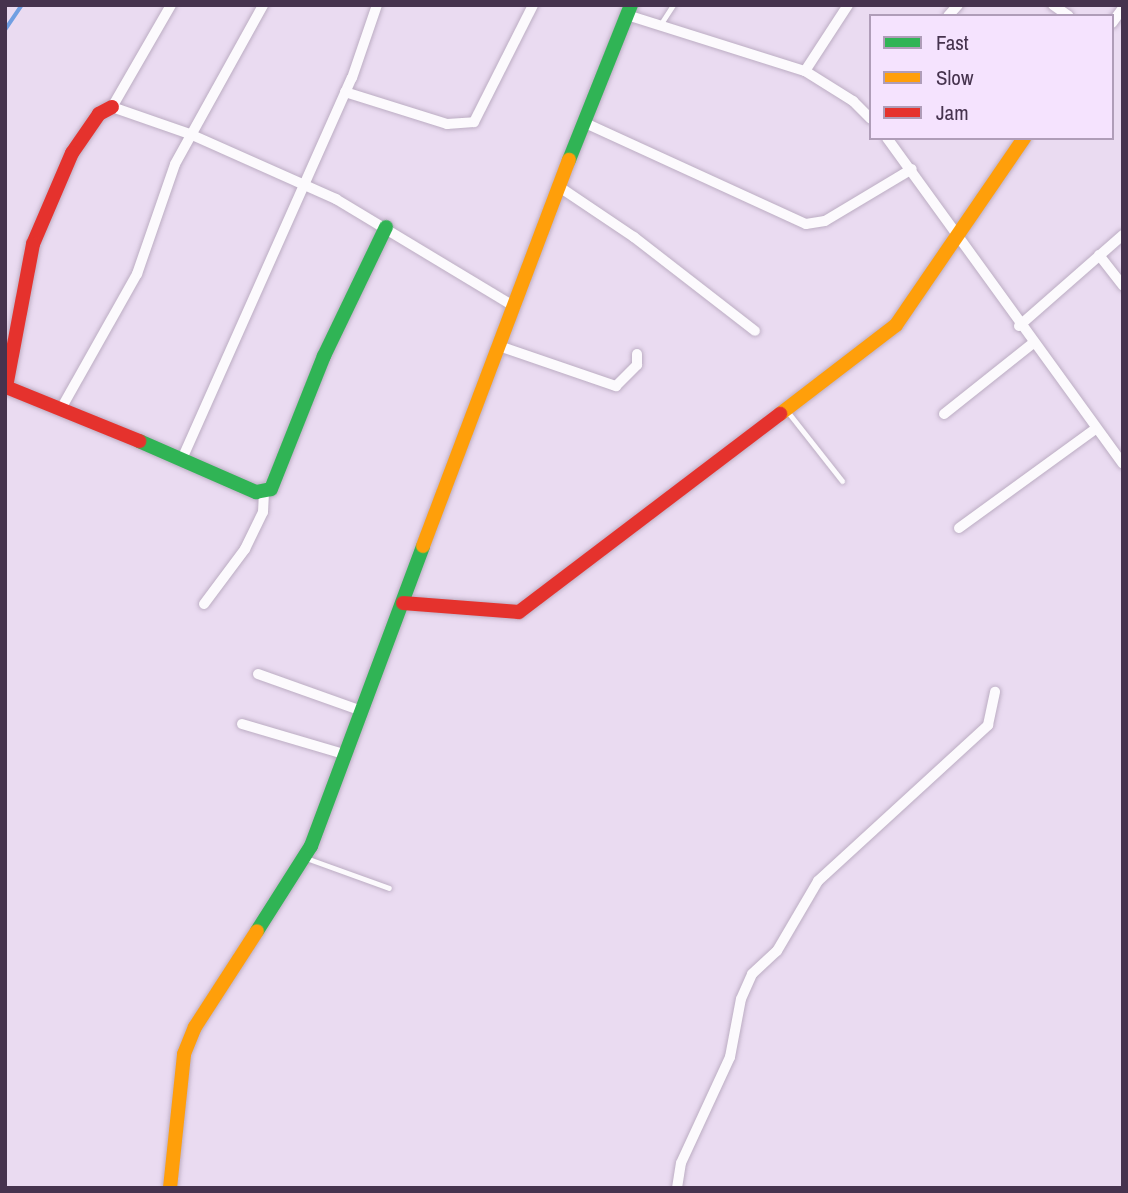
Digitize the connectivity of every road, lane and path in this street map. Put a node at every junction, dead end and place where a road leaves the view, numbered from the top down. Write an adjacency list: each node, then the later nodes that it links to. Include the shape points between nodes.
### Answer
1 (171, 5): 12 (street)
2 (263, 5): 16 (street)
3 (377, 5): 10 (street)
4 (533, 5): 10 (street, via 474,122 447,124)
5 (673, 5): 8 (lane)
6 (848, 5): 9 (street)
7 (629, 10): 8 (street); 15 (street)
8 (660, 25): 9 (street)
9 (805, 71): 13 (street)
10 (345, 92): 20 (street)
11 (869, 101): 13 (street)
12 (112, 107): 16 (street); 33 (street, via 99,114 72,153 33,244)
13 (862, 109): 14 (street)
14 (869, 117)
15 (583, 122): 19 (street, via 806,224 825,221); 21 (street)
16 (190, 134): 20 (street); 35 (street, via 137,274)
17 (889, 140): 19 (street)
18 (1023, 140): 23 (street)
19 (912, 169): 23 (street)
20 (304, 185): 22 (street); 39 (street)
21 (558, 186): 27 (street); 29 (street, via 634,237)
22 (386, 227): 27 (street); 42 (street, via 324,356 274,485)
23 (954, 235): 28 (street); 36 (street, via 926,286 896,325)
24 (1123, 235): 25 (street)
25 (1099, 255): 26 (street); 28 (street)
26 (1123, 286)
27 (515, 307): 31 (street)
28 (1019, 326): 30 (street)
29 (755, 331)
30 (1032, 344): 37 (street); 38 (street)
31 (499, 346): 32 (street, via 616,386 637,365); 44 (street)
32 (637, 354)
33 (6, 387): 34 (street); 35 (street)
34 (5, 394)
35 (62, 407): 39 (street)
36 (785, 408): 41 (lane); 44 (street, via 519,612)
37 (944, 414)
38 (1094, 430): 40 (street); 43 (street)
39 (182, 459): 42 (street)
40 (1123, 464)
41 (842, 481)
42 (264, 492): 45 (street, via 263,512 245,549)
43 (959, 528)
44 (403, 603): 48 (street)
45 (204, 604)
46 (258, 674): 48 (street)
47 (995, 692): 54 (street, via 988,725 818,881 777,951 752,974 741,999 730,1056 681,1163)
48 (359, 710): 50 (street)
49 (242, 724): 50 (street)
50 (344, 754): 51 (street)
51 (306, 858): 52 (lane); 53 (street, via 195,1027 178,1082)
52 (389, 888)
53 (170, 1188)
54 (677, 1188)

